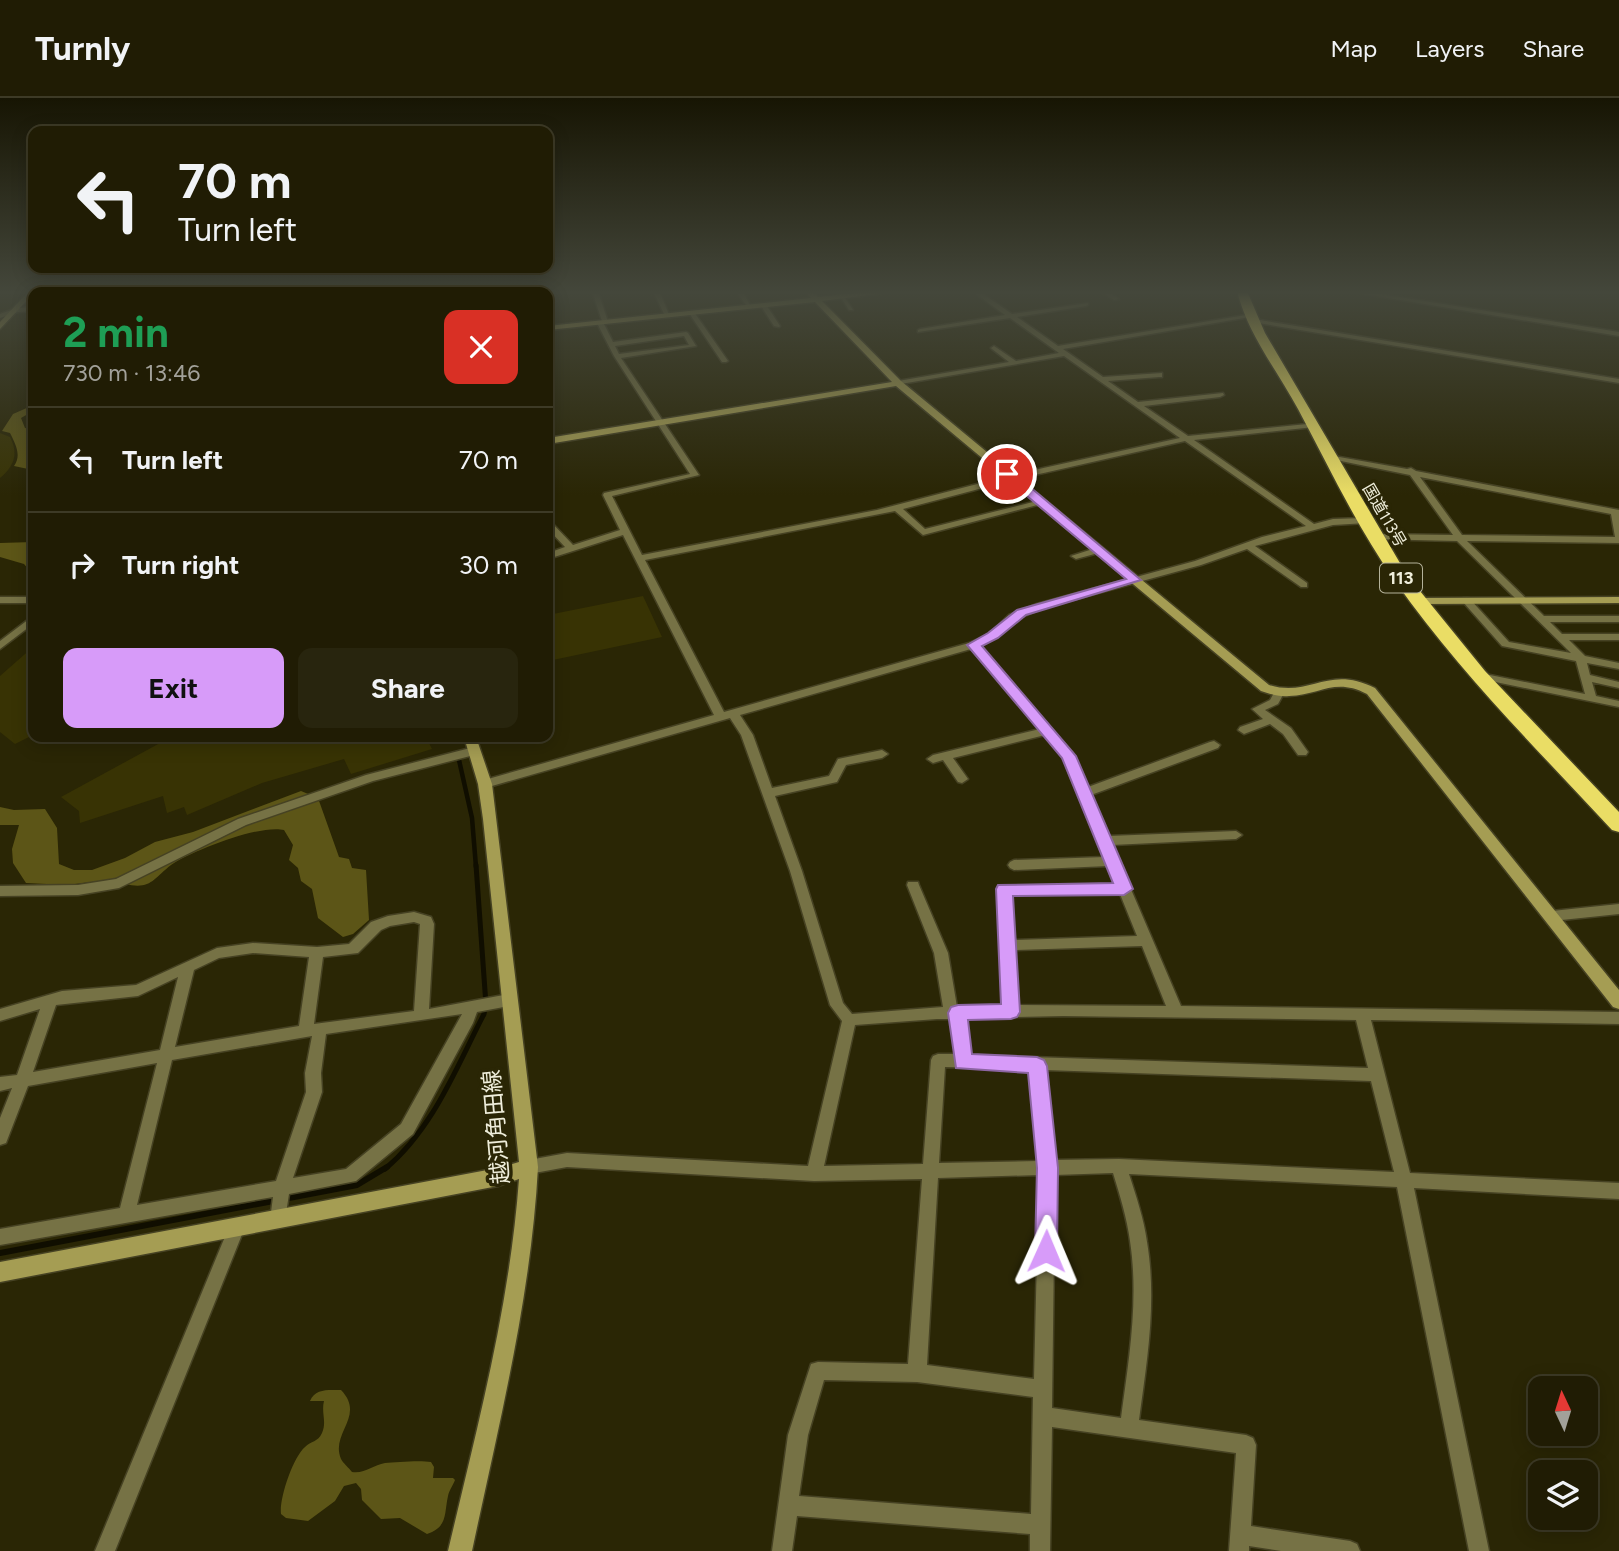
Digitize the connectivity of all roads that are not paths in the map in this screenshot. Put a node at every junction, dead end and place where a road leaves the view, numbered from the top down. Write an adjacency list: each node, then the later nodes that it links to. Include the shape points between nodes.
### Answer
1 (619, 359): 17 (street)
2 (722, 359): 9 (street)
3 (874, 359): 14 (street)
4 (1008, 359): 10 (street)
5 (1038, 359): 10 (street)
6 (1073, 359): 12 (street)
7 (1276, 359): 18 (highway, 国道113号 / 113)
8 (1490, 359): 13 (street)
9 (724, 362)
10 (1014, 363): 14 (street)
11 (1158, 374): 12 (street)
12 (1102, 379): 16 (street)
13 (1619, 381)
14 (898, 383): 17 (street); 23 (street)
15 (1220, 395): 16 (street)
16 (1138, 404): 19 (street)
17 (660, 423): 20 (street); 30 (street, via 695,475 609,493)
18 (1314, 425): 19 (street); 21 (highway, 国道113号 / 113)
19 (1184, 439): 23 (street); 28 (street)
20 (553, 440)
21 (1331, 457): 22 (street); 27 (highway, 国道113号 / 113)
22 (1411, 470): 26 (street); 33 (street)
23 (1012, 478): 24 (street); 25 (street)
24 (1041, 503): 25 (street, via 923,532); 36 (street)
25 (897, 508): 39 (street)
26 (1617, 513): 32 (street)
27 (1364, 521): 28 (street); 31 (highway, 国道113号 / 113)
28 (1313, 527): 34 (street)
29 (553, 529): 35 (street)
30 (626, 531): 35 (street); 39 (street)
31 (1374, 537): 33 (street); 46 (highway, 国道113号 / 113)
32 (1619, 538): 33 (street)
33 (1461, 539): 47 (street)
34 (1248, 545): 40 (street); 41 (street)
35 (571, 548): 37 (street)
36 (1099, 550): 38 (street); 40 (street)
37 (553, 554)
38 (1076, 556)
39 (640, 558): 64 (street)
40 (1135, 580): 53 (street, via 1022,612 993,636); 61 (street, via 1265,688)
41 (1304, 585)
42 (0, 600): 43 (street)
43 (28, 600)
44 (1466, 600): 46 (street); 47 (street); 55 (street, via 1506,644)
45 (1619, 600): 47 (street)
46 (1418, 601): 58 (highway, 国道113号 / 113)
47 (1524, 601): 48 (street)
48 (1544, 619): 49 (street); 51 (street)
49 (1619, 620)
50 (28, 623): 54 (street)
51 (1561, 637): 52 (street); 55 (street)
52 (1619, 637)
53 (973, 645): 64 (street); 67 (street)
54 (0, 646)
55 (1580, 657): 56 (street); 57 (street); 59 (street)
56 (1619, 657)
57 (1619, 666)
58 (1480, 676): 62 (street); 76 (highway, 国道113号 / 113)
59 (1586, 677): 60 (street); 62 (street)
60 (1619, 685)
61 (1279, 694): 65 (street, via 1274,702 1257,709); 85 (street, via 1346,680 1371,691)
62 (1591, 697): 63 (street)
63 (1619, 704)
64 (728, 716): 73 (street); 74 (street, via 747,735)
65 (1271, 720): 66 (street); 70 (street)
66 (1244, 730)
67 (1048, 732): 72 (street, via 939,758); 75 (street, via 1069,756)
68 (472, 744): 73 (street, 越河角田線); 83 (street, via 242,822 119,883 78,890)
69 (1214, 745): 75 (street)
70 (1302, 752)
71 (882, 754): 74 (street, via 842,762 827,782)
72 (962, 779)
73 (485, 784): 91 (street, 越河角田線)
74 (768, 793): 101 (street, via 837,1005)
75 (1084, 793): 78 (street)
76 (1619, 825)
77 (1236, 835): 78 (street)
78 (1103, 841): 79 (street)
79 (1112, 861): 80 (street); 82 (street)
80 (1014, 865)
81 (913, 885): 95 (street, via 941,953)
82 (1124, 889): 86 (street); 87 (street, via 1004,889)
83 (0, 891)
84 (1619, 909): 85 (street)
85 (1552, 916): 92 (street)
86 (1146, 941): 87 (street); 96 (street)
87 (1007, 945): 94 (street)
88 (317, 952): 89 (street, via 234,949); 99 (street, via 356,947 376,926 388,921 414,917 426,921); 102 (street)
89 (188, 966): 90 (street, via 138,990); 103 (street)
90 (50, 1000): 98 (street); 107 (street)
91 (509, 1000): 93 (street); 111 (street, 越河角田線)
92 (1619, 1002)
93 (470, 1008): 99 (street); 116 (street, via 407,1129 350,1175)
94 (1011, 1012): 95 (street); 96 (street)
95 (954, 1013): 101 (street); 104 (street)
96 (1176, 1013): 97 (street)
97 (1362, 1014): 100 (street); 106 (street)
98 (0, 1015)
99 (421, 1016): 102 (street)
100 (1619, 1018)
101 (849, 1020): 114 (street)
102 (313, 1030): 103 (street); 116 (street, via 314,1092)
103 (167, 1056): 107 (street); 118 (street)
104 (963, 1062): 105 (street); 113 (street, via 938,1060)
105 (1037, 1066): 106 (street); 112 (street)
106 (1377, 1075): 115 (street)
107 (23, 1080): 108 (street); 109 (street)
108 (0, 1084)
109 (0, 1138)
110 (1119, 1166): 112 (street); 115 (street); 126 (street, via 1140,1247 1144,1291)
111 (529, 1167): 114 (street, via 567,1160); 119 (street); 131 (street, 越河角田線, via 517,1285)
112 (1047, 1168): 113 (street); 124 (street)
113 (933, 1170): 114 (street); 123 (street)
114 (814, 1174)
115 (1404, 1181): 117 (street); 135 (street)
116 (282, 1188): 118 (street); 119 (street)
117 (1619, 1191)
118 (127, 1213): 121 (street)
119 (278, 1220): 120 (street)
120 (237, 1227): 122 (street); 130 (street)
121 (0, 1237)
122 (0, 1272)
123 (917, 1373): 124 (street); 127 (street, via 818,1371 798,1435)
124 (1043, 1389): 125 (street)
125 (1042, 1416): 126 (street); 128 (street)
126 (1129, 1427): 129 (street, via 1246,1445)
127 (789, 1505): 128 (street); 132 (street)
128 (1041, 1525): 133 (street)
129 (1240, 1543): 134 (street)
130 (105, 1551)
131 (460, 1551)
132 (782, 1551)
133 (1040, 1551)
134 (1350, 1551)
135 (1479, 1551)

